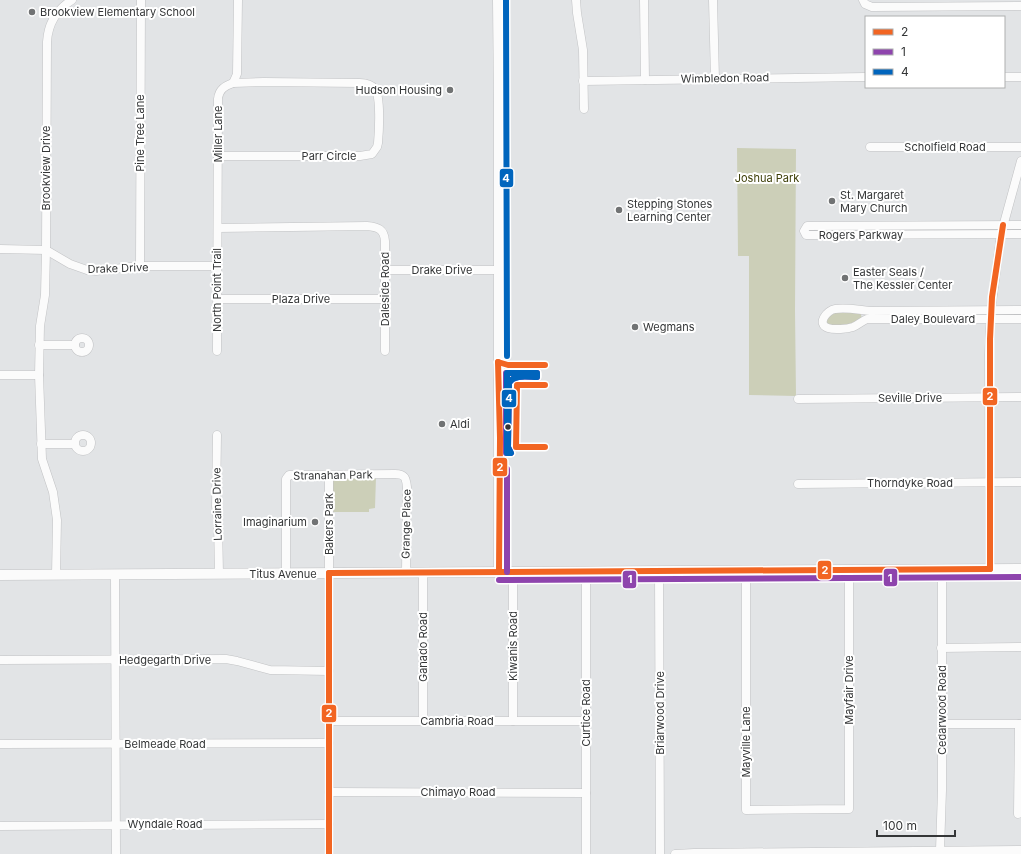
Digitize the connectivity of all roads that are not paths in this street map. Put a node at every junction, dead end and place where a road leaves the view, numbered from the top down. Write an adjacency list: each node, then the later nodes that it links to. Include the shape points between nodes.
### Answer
1 (72, 0): 28 (street, Brookview Drive, via 56,13 47,34)
2 (141, 0): 29 (street, Pine Tree Lane)
3 (238, 0): 16 (street, via 237,69)
4 (498, 0): 32 (main road)
5 (576, 0): 15 (street, via 583,50)
6 (644, 0): 14 (street)
7 (713, 0): 13 (street)
8 (864, 2): 9 (street, via 872,7)
9 (1021, 6)
10 (865, 77): 13 (street, Wimbledon Road)
11 (1005, 77): 12 (street)
12 (1021, 77)
13 (715, 78): 14 (street, Wimbledon Road)
14 (646, 80): 15 (street, Wimbledon Road)
15 (583, 81): 17 (street)
16 (233, 83): 20 (street, Miller Lane, via 223,88 219,94); 20 (street, Parr Circle, via 370,84 377,94 378,143 372,154 360,156)
17 (584, 109)
18 (870, 147): 19 (street, Scholfield Road)
19 (1021, 147)
20 (218, 156): 24 (street, Miller Lane)
21 (1021, 161): 23 (street)
22 (1021, 225): 23 (street, Rogers Parkway)
23 (1004, 226): 25 (street); 25 (street, Rogers Parkway, via 807,226 804,231 806,235)
24 (218, 228): 30 (street, North Point Trail); 31 (street, Daleside Road, via 380,228 384,236)
25 (1001, 234): 26 (street, Rogers Parkway); 35 (street)
26 (1021, 234)
27 (0, 249): 28 (street, Drake Drive)
28 (46, 250): 29 (street, Drake Drive, via 70,264 87,270); 40 (street, Brookview Drive)
29 (140, 266): 30 (street, Drake Drive)
30 (217, 266): 33 (street, North Point Trail)
31 (385, 270): 32 (street, Drake Drive); 34 (street, Daleside Road)
32 (499, 270): 63 (main road)
33 (217, 299): 34 (street, Plaza Drive); 42 (street, North Point Trail)
34 (385, 299): 43 (street, Daleside Road)
35 (991, 310): 36 (street, Daley Boulevard); 37 (street, Daley Boulevard); 38 (street)
36 (1021, 310)
37 (870, 315): 37 (street, Daley Boulevard, via 858,309 836,309 828,312 823,322 827,328 848,328); 38 (street, Daley Boulevard)
38 (991, 319): 39 (street, Daley Boulevard); 46 (street)
39 (1021, 319)
40 (39, 345): 41 (street); 45 (street, Brookview Drive)
41 (75, 346)
42 (217, 351)
43 (385, 351)
44 (0, 375): 45 (street)
45 (39, 375): 50 (street, Brookview Drive)
46 (990, 397): 47 (street, Seville Drive); 48 (street, Seville Drive); 54 (street)
47 (1021, 397)
48 (798, 398)
49 (217, 435): 70 (street, Lorraine Drive)
50 (41, 444): 51 (street); 73 (street, Brookview Drive, via 44,469 53,492 57,513)
51 (74, 444)
52 (329, 475): 53 (street, Stranahan Park); 66 (street, Bakers Park); 71 (street, Stranahan Park, via 286,477)
53 (405, 476): 67 (street, Grange Place)
54 (990, 482): 55 (street, Thorndyke Road); 56 (street, Thorndyke Road); 57 (street)
55 (1021, 482)
56 (798, 484)
57 (990, 569): 58 (main road, Titus Avenue); 60 (main road, Titus Avenue)
58 (1021, 569)
59 (849, 570): 60 (main road, Titus Avenue); 62 (main road, Titus Avenue); 90 (street, Mayfair Drive)
60 (942, 570): 75 (street, Cedarwood Road)
61 (659, 571): 62 (main road, Titus Avenue); 65 (main road, Titus Avenue); 100 (street, Briarwood Drive)
62 (746, 571): 90 (street, Mayville Lane, via 746,810)
63 (498, 572): 64 (main road, Titus Avenue); 68 (main road, Titus Avenue)
64 (513, 572): 65 (main road, Titus Avenue); 81 (street, Kiwanis Road)
65 (585, 572): 82 (street, Curtice Road)
66 (329, 573): 67 (main road, Titus Avenue); 71 (main road, Titus Avenue); 78 (street, Bakers Park)
67 (406, 573): 68 (main road, Titus Avenue)
68 (423, 573): 80 (street, Ganado Road)
69 (115, 574): 70 (main road, Titus Avenue); 73 (main road, Titus Avenue); 77 (street)
70 (218, 574): 71 (main road, Titus Avenue)
71 (286, 574)
72 (0, 575): 73 (main road, Titus Avenue)
73 (56, 575)
74 (1021, 647): 75 (street)
75 (941, 648): 83 (street, Cedarwood Road)
76 (0, 660): 77 (street, Hedgegarth Drive)
77 (116, 660): 78 (street, Hedgegarth Drive, via 226,659 270,670); 87 (street)
78 (329, 671): 79 (street, Bakers Park)
79 (329, 721): 80 (street, Cambria Road); 85 (street, Bakers Park)
80 (423, 721): 81 (street, Cambria Road)
81 (513, 721): 82 (street, Cambria Road)
82 (586, 721): 89 (street, Curtice Road)
83 (942, 724): 84 (street); 95 (street, Cedarwood Road)
84 (1020, 724): 91 (street)
85 (329, 743): 87 (street, Belmeade Road); 88 (street, Bakers Park)
86 (0, 744): 87 (street, Belmeade Road)
87 (116, 744): 93 (street)
88 (329, 792): 89 (street, Chimayo Road); 92 (street, Bakers Park)
89 (586, 792): 99 (street, Curtice Road)
90 (849, 809)
91 (1018, 814)
92 (329, 824): 93 (street, Wyndale Road); 98 (street, Bakers Park)
93 (116, 825): 94 (street, Wyndale Road); 97 (street)
94 (0, 826)
95 (940, 850): 96 (street); 101 (street)
96 (1021, 850)
97 (116, 854)
98 (329, 854)
99 (586, 854)
100 (660, 854)
101 (675, 854)

